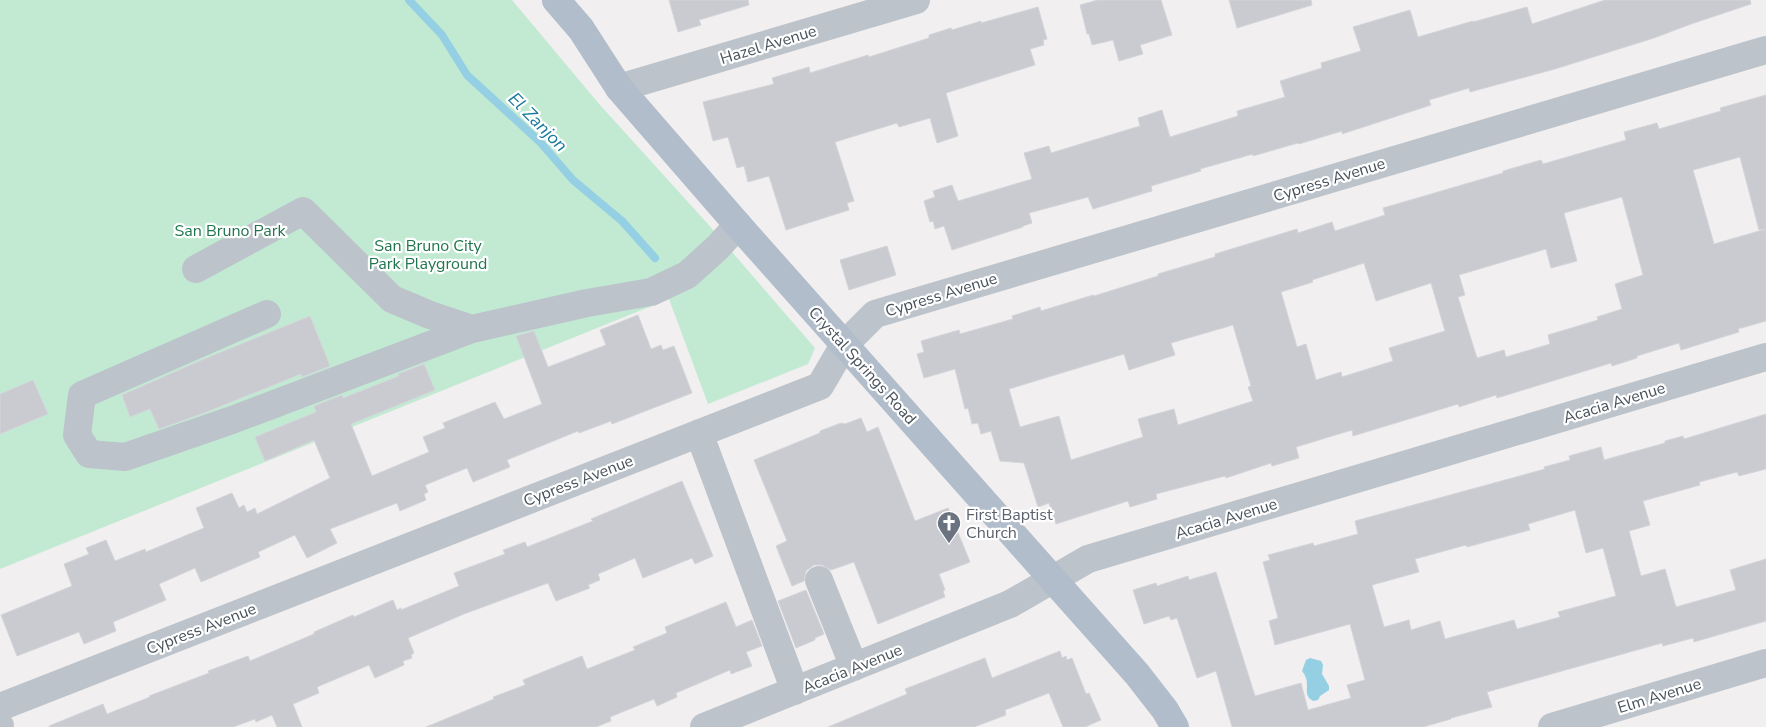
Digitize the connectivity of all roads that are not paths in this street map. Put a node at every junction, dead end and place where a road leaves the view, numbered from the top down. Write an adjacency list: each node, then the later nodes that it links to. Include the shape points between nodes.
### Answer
1 (556, 0): 4 (main road, Crystal Springs Road, via 582,29)
2 (916, 0): 4 (street, Hazel Avenue)
3 (1766, 50): 9 (street, Cypress Avenue, via 875,314)
4 (619, 88): 5 (main road, Crystal Springs Road)
5 (738, 225): 8 (street, via 687,275 651,292); 9 (main road, Crystal Springs Road)
6 (196, 269): 8 (street, via 303,211 392,299 430,316)
7 (267, 314): 8 (street, via 82,395 77,435 89,454 125,457)
8 (472, 329)
9 (844, 345): 11 (street, Cypress Avenue, via 820,386); 12 (main road, Crystal Springs Road)
10 (1766, 357): 12 (street, Acacia Avenue, via 1095,556)
11 (699, 433): 16 (street); 17 (street, Cypress Avenue)
12 (1054, 578): 15 (street, Acacia Avenue, via 1010,604); 19 (main road, Crystal Springs Road, via 1137,674)
13 (819, 580): 15 (street)
14 (1766, 663): 20 (street, Elm Avenue)
15 (854, 667): 16 (street, Acacia Avenue)
16 (795, 691): 18 (street, Acacia Avenue)
17 (0, 707)
18 (704, 727)
19 (1175, 727)
20 (1552, 727)

